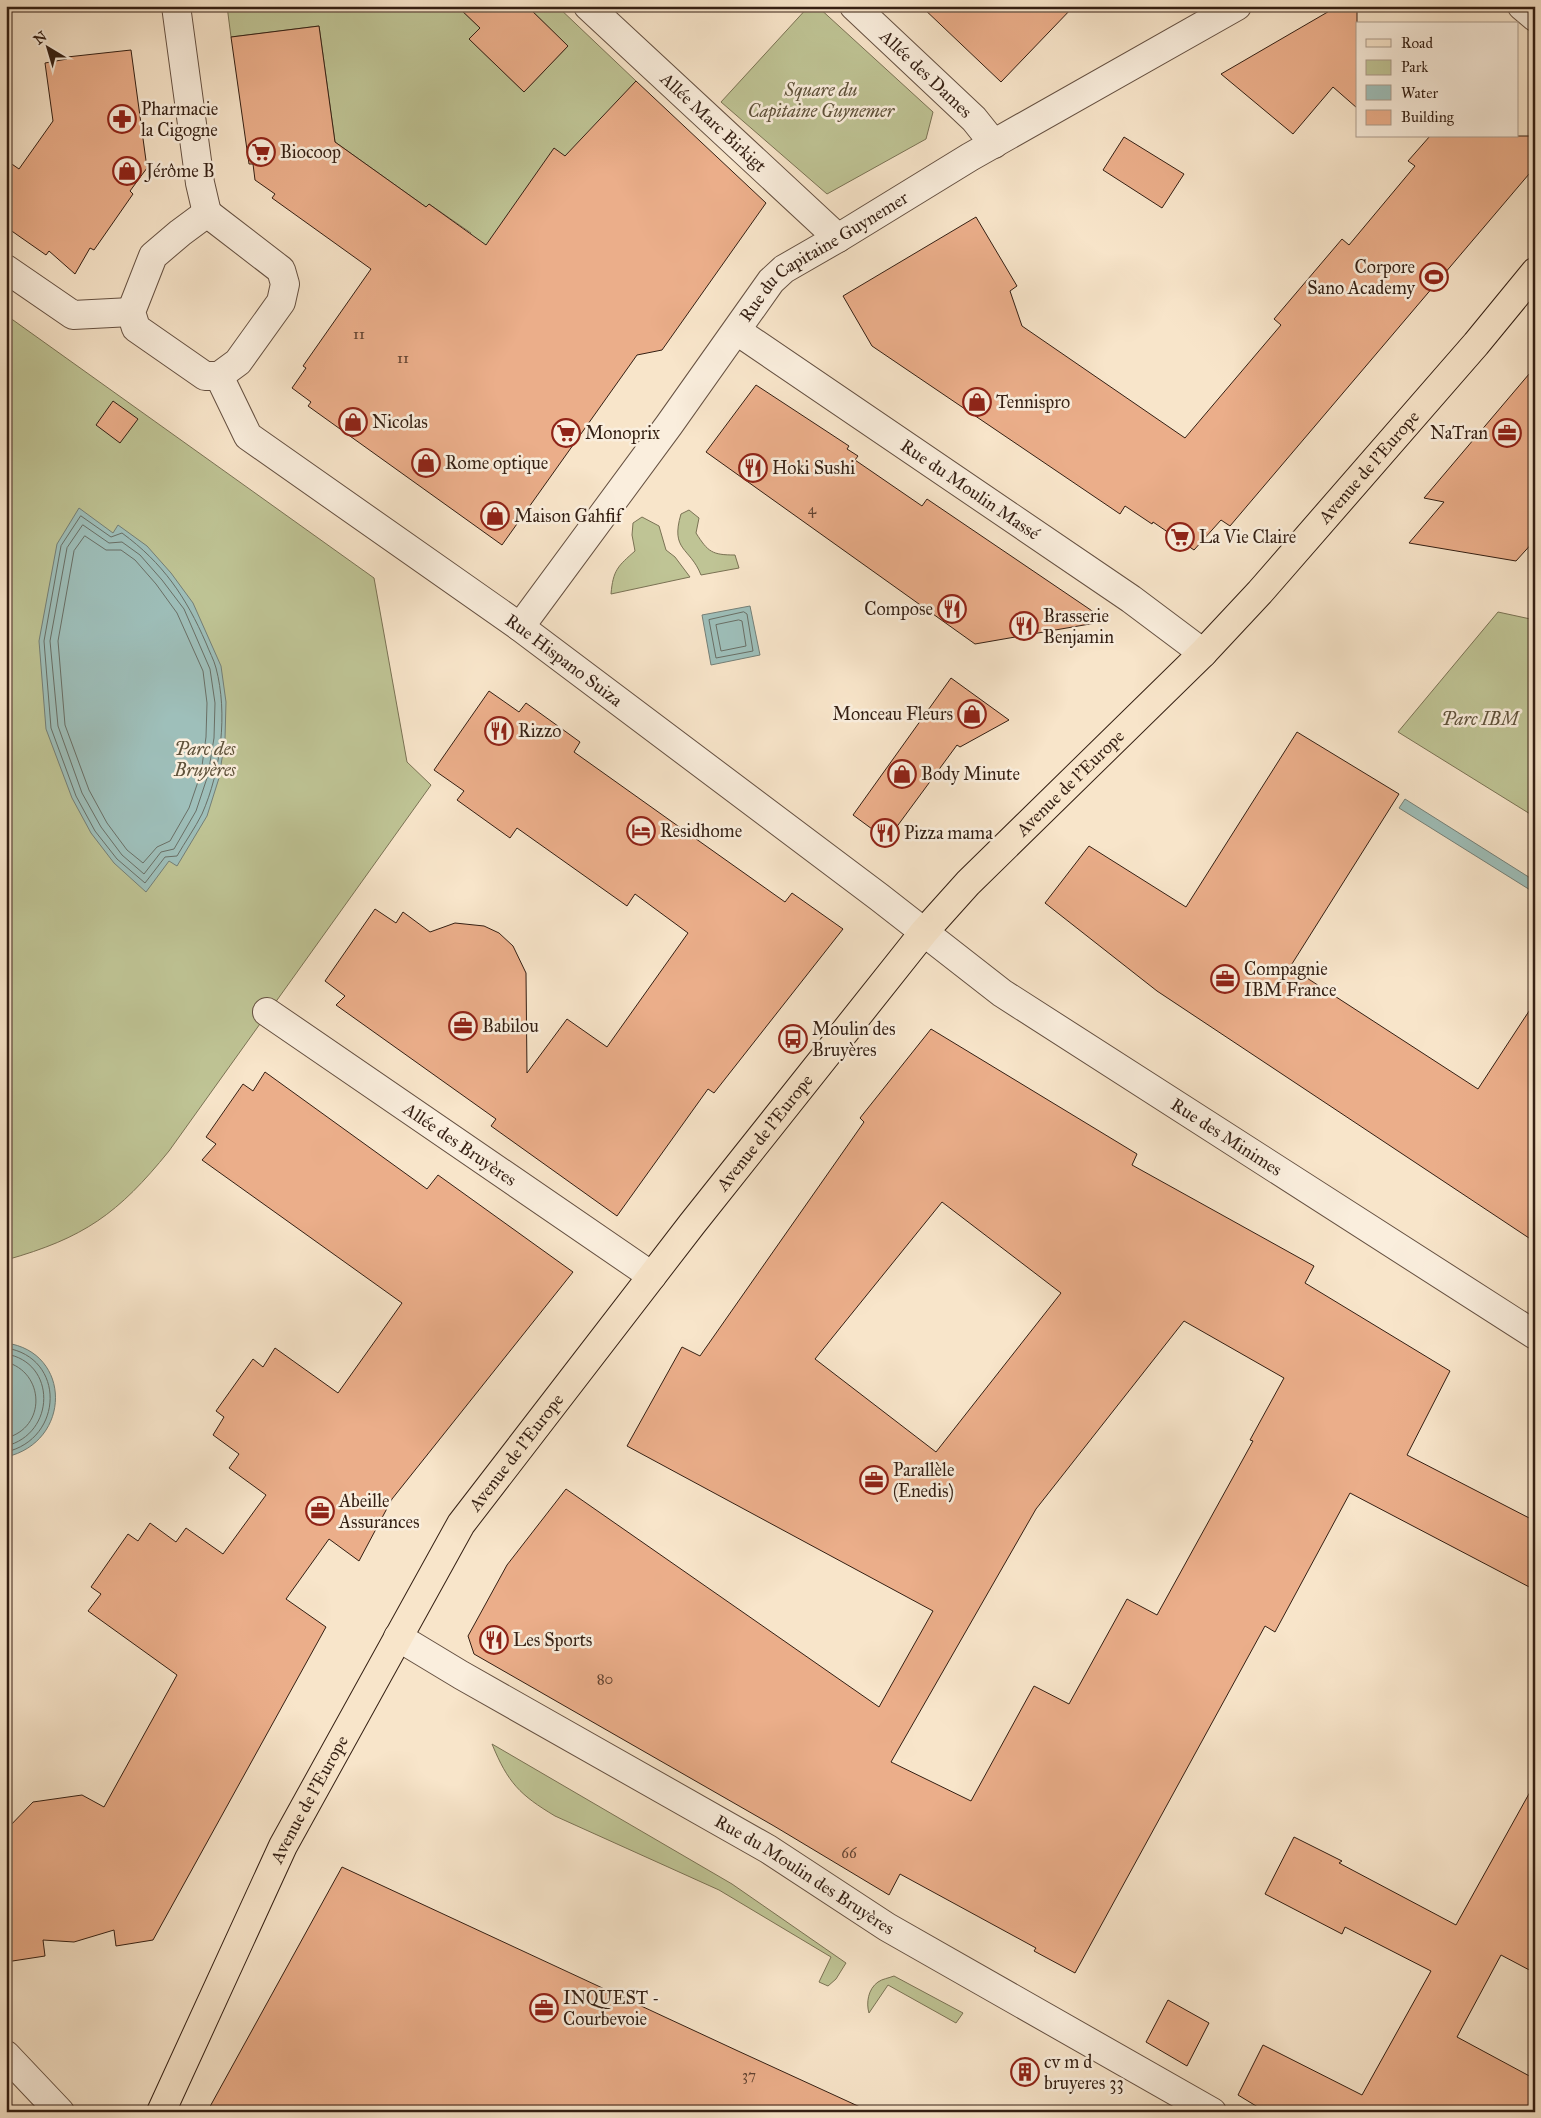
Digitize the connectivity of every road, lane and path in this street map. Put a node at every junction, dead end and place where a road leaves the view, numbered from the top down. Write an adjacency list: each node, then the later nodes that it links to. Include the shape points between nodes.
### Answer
1 (176, 6): 8 (street)
2 (588, 6): 9 (street, Allée Marc Birkigt)
3 (854, 6): 7 (street, Allée des Dames, via 974,119)
4 (1236, 6): 7 (street, Rue du Capitaine Guynemer)
5 (1522, 6): 6 (street)
6 (1535, 17)
7 (994, 144): 9 (street, Rue du Capitaine Guynemer)
8 (207, 213): 12 (street, via 153,256); 14 (street, via 281,270 285,284 281,302 238,362)
9 (838, 238): 13 (street, Rue du Capitaine Guynemer, via 784,269 771,281)
10 (6, 268): 12 (street, via 73,315)
11 (1535, 272): 16 (main road, Avenue de l'Europe, via 1260,592)
12 (131, 312): 14 (street, via 136,328 205,376)
13 (737, 331): 15 (street, Rue du Capitaine Guynemer); 16 (street, Rue du Moulin Massé, via 1131,599)
14 (220, 376): 15 (street, Rue Hispano Suiza, via 248,436)
15 (520, 627): 17 (street, Rue Hispano Suiza)
16 (1203, 652): 17 (main road, Avenue de l'Europe, via 968,882)
17 (924, 932): 19 (main road, Avenue de l'Europe); 20 (street, Rue des Minimes, via 1002,992)
18 (267, 1012): 19 (street, Allée des Bruyères)
19 (652, 1276): 21 (main road, Avenue de l'Europe, via 461,1524)
20 (1535, 1335)
21 (398, 1637): 24 (main road, Avenue de l'Europe, via 283,1846); 25 (street, Rue du Moulin des Bruyères, via 768,1849 887,1926)
22 (6, 2055): 23 (street)
23 (60, 2112)
24 (161, 2112)
25 (1212, 2112)

